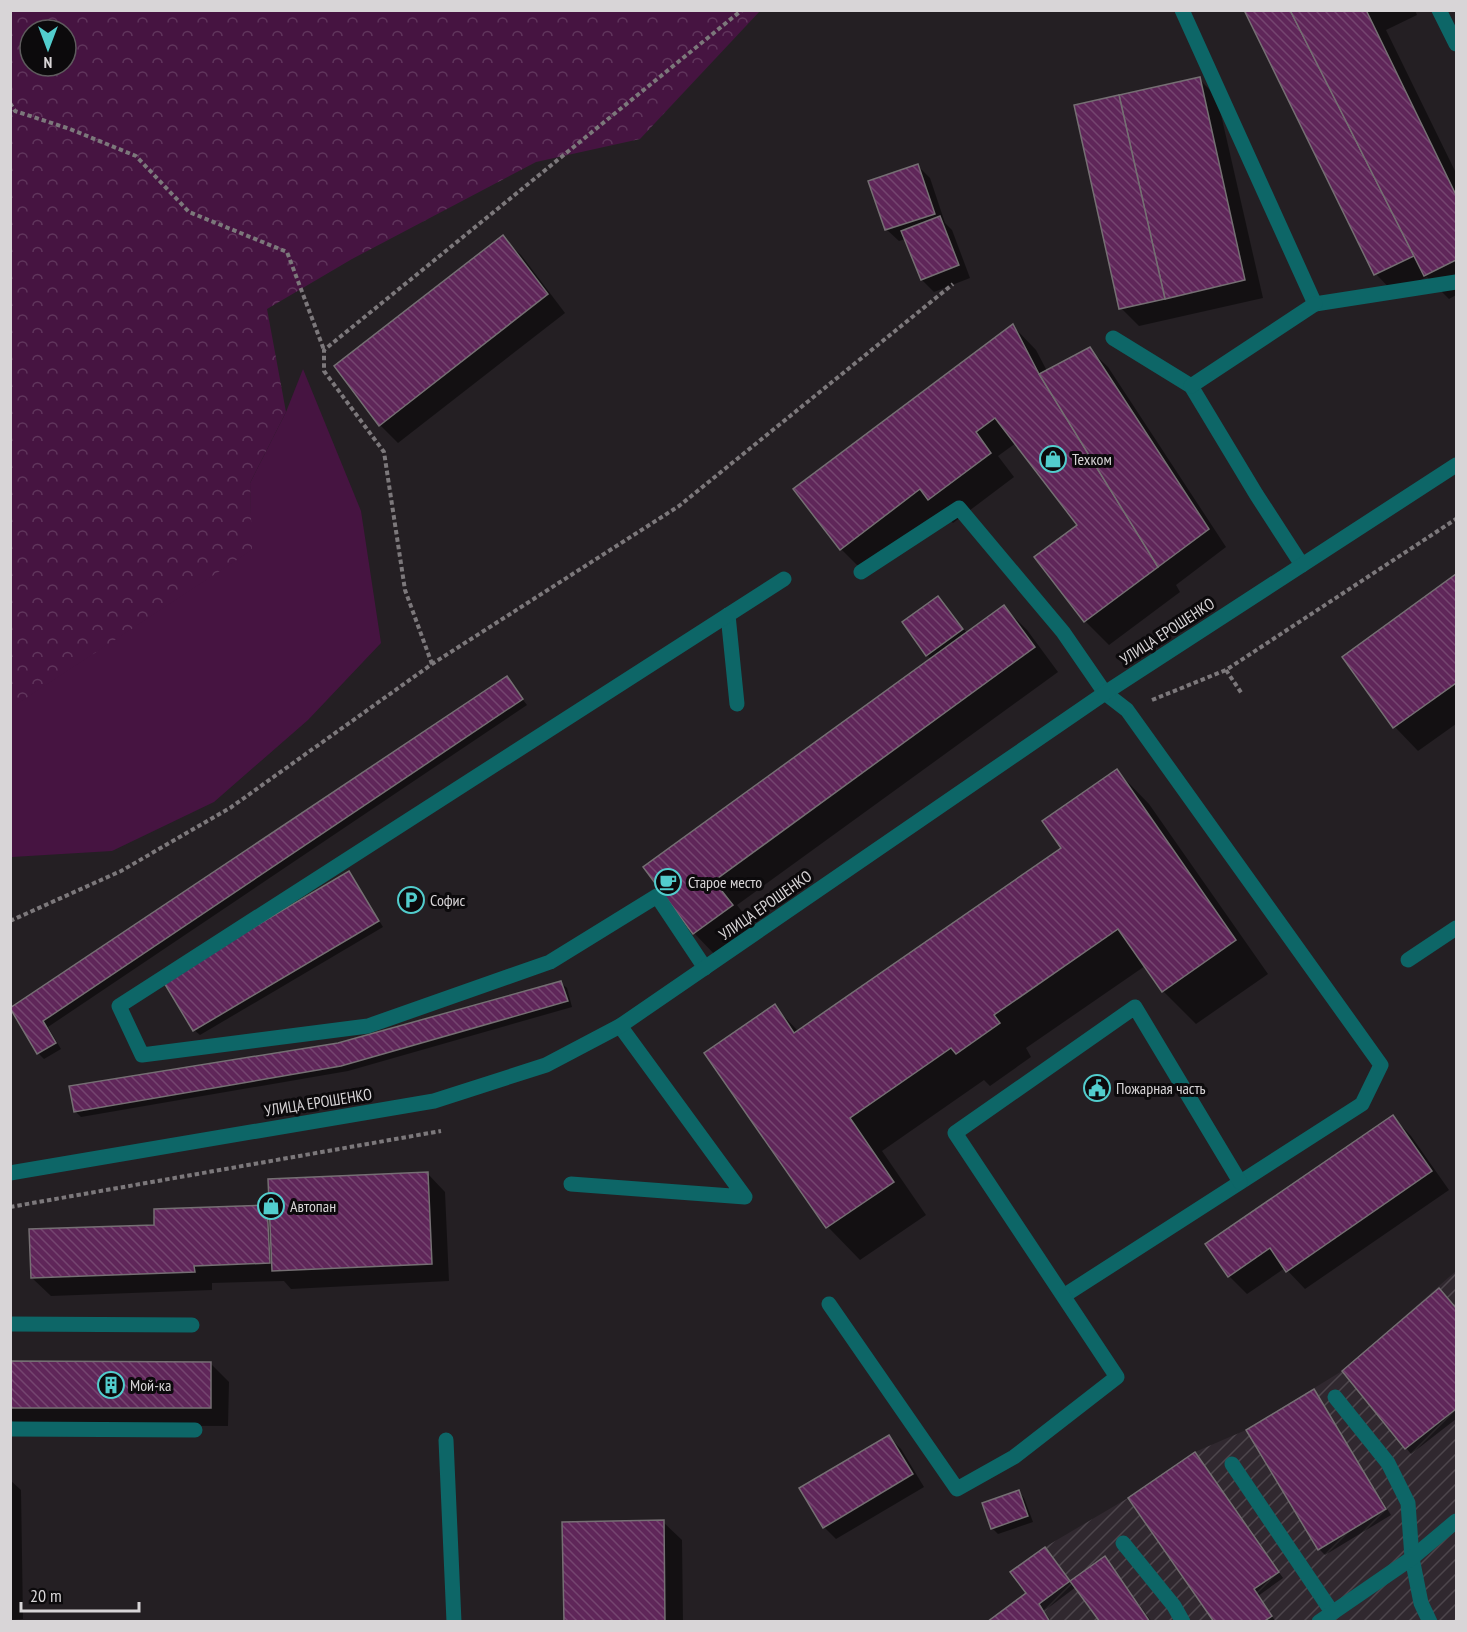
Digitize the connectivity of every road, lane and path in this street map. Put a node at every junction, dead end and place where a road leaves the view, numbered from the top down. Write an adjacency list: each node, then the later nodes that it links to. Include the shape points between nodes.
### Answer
1 (742, 10): 10 (path)
2 (1182, 10): 8 (street)
3 (1439, 10): 4 (street)
4 (1456, 45)
5 (10, 103): 10 (path, via 15,111 136,156 189,212 287,252)
6 (1456, 282): 8 (street)
7 (953, 284): 17 (path, via 679,506)
8 (1315, 304): 11 (street)
9 (1113, 338): 11 (street)
10 (324, 350): 17 (path, via 324,371 384,452 405,590)
11 (1191, 386): 13 (street)
12 (1456, 465): 13 (street, УЛИЦА ЕРОШЕНКО)
13 (1302, 565): 19 (street, УЛИЦА ЕРОШЕНКО)
14 (861, 572): 19 (street, via 959,508 1063,632)
15 (784, 579): 16 (street)
16 (728, 615): 21 (street); 25 (street, via 119,1006 142,1055 368,1026 550,962 657,896)
17 (432, 664): 22 (path, via 230,808 122,871)
18 (1226, 670): 20 (path)
19 (1105, 693): 25 (street, УЛИЦА ЕРОШЕНКО); 28 (street, via 1127,710 1382,1065 1362,1104)
20 (1242, 694)
21 (737, 705)
22 (10, 921)
23 (1456, 928): 24 (street)
24 (1408, 960)
25 (705, 968): 26 (street, УЛИЦА ЕРОШЕНКО)
26 (620, 1026): 27 (street, УЛИЦА ЕРОШЕНКО, via 546,1065 434,1101); 29 (street, via 745,1197)
27 (10, 1173)
28 (1239, 1182): 30 (street); 30 (street, via 1135,1007 955,1133)
29 (571, 1184)
30 (1065, 1295): 31 (street, via 1117,1377 1014,1457 957,1489)
31 (829, 1304)
32 (10, 1324): 33 (street)
33 (192, 1325)
34 (1335, 1397): 41 (street, via 1388,1463 1408,1503)
35 (10, 1429): 36 (street)
36 (195, 1430)
37 (446, 1440): 43 (street)
38 (1232, 1464): 42 (street)
39 (1456, 1521): 41 (street)
40 (1123, 1543): 44 (street)
41 (1412, 1558): 42 (street); 46 (street, via 1421,1603)
42 (1332, 1612): 45 (street)
43 (454, 1622)
44 (1183, 1622)
45 (1318, 1622)
46 (1430, 1622)

